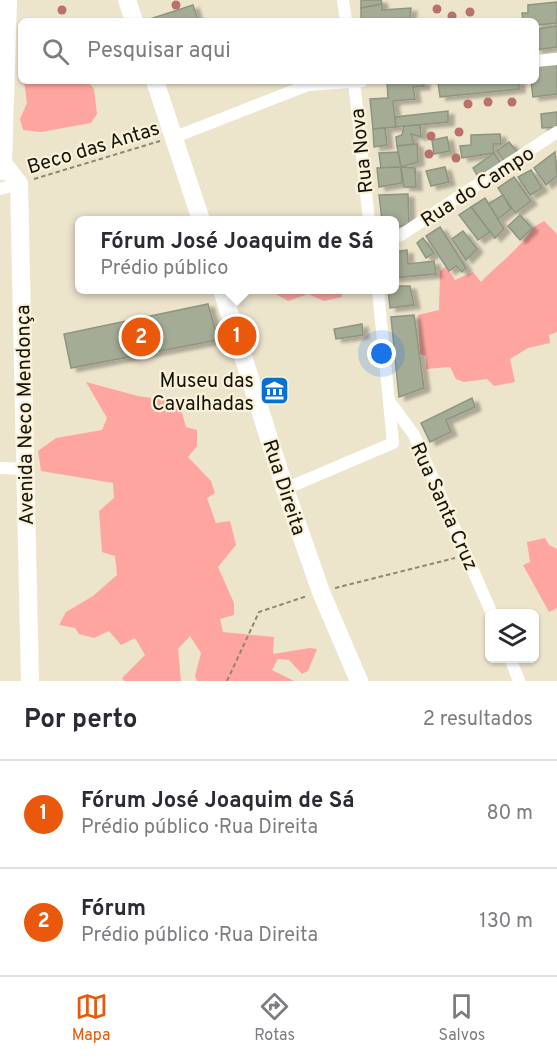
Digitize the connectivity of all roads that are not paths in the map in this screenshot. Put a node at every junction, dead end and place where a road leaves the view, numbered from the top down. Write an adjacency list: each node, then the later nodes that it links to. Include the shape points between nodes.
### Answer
1 (8, 0): 13 (main road)
2 (127, 0): 4 (main road)
3 (344, 0): 5 (street)
4 (133, 18)
5 (346, 18)
6 (557, 59): 7 (street)
7 (539, 61)
8 (156, 84): 11 (main road)
9 (308, 84): 11 (street)
10 (356, 84): 17 (street, Rua Nova)
11 (174, 137): 16 (main road)
12 (555, 137): 18 (street, Rua do Campo)
13 (2, 167): 14 (main road)
14 (19, 184): 15 (street); 25 (main road, Avenida Neco Mendonça)
15 (0, 189)
16 (200, 216)
17 (369, 216)
18 (399, 236)
19 (223, 294): 26 (main road, Rua Direita)
20 (378, 294): 21 (street)
21 (390, 402): 22 (street, Rua Santa Cruz); 23 (street)
22 (414, 435): 23 (street); 27 (street, Rua Santa Cruz)
23 (393, 443): 26 (street)
24 (0, 468): 25 (street)
25 (25, 470): 29 (main road, Avenida Neco Mendonça)
26 (285, 489): 30 (main road, Rua Direita, via 321,592)
27 (490, 609)
28 (512, 663): 31 (street)
29 (31, 679)
30 (359, 681)
31 (519, 681)

